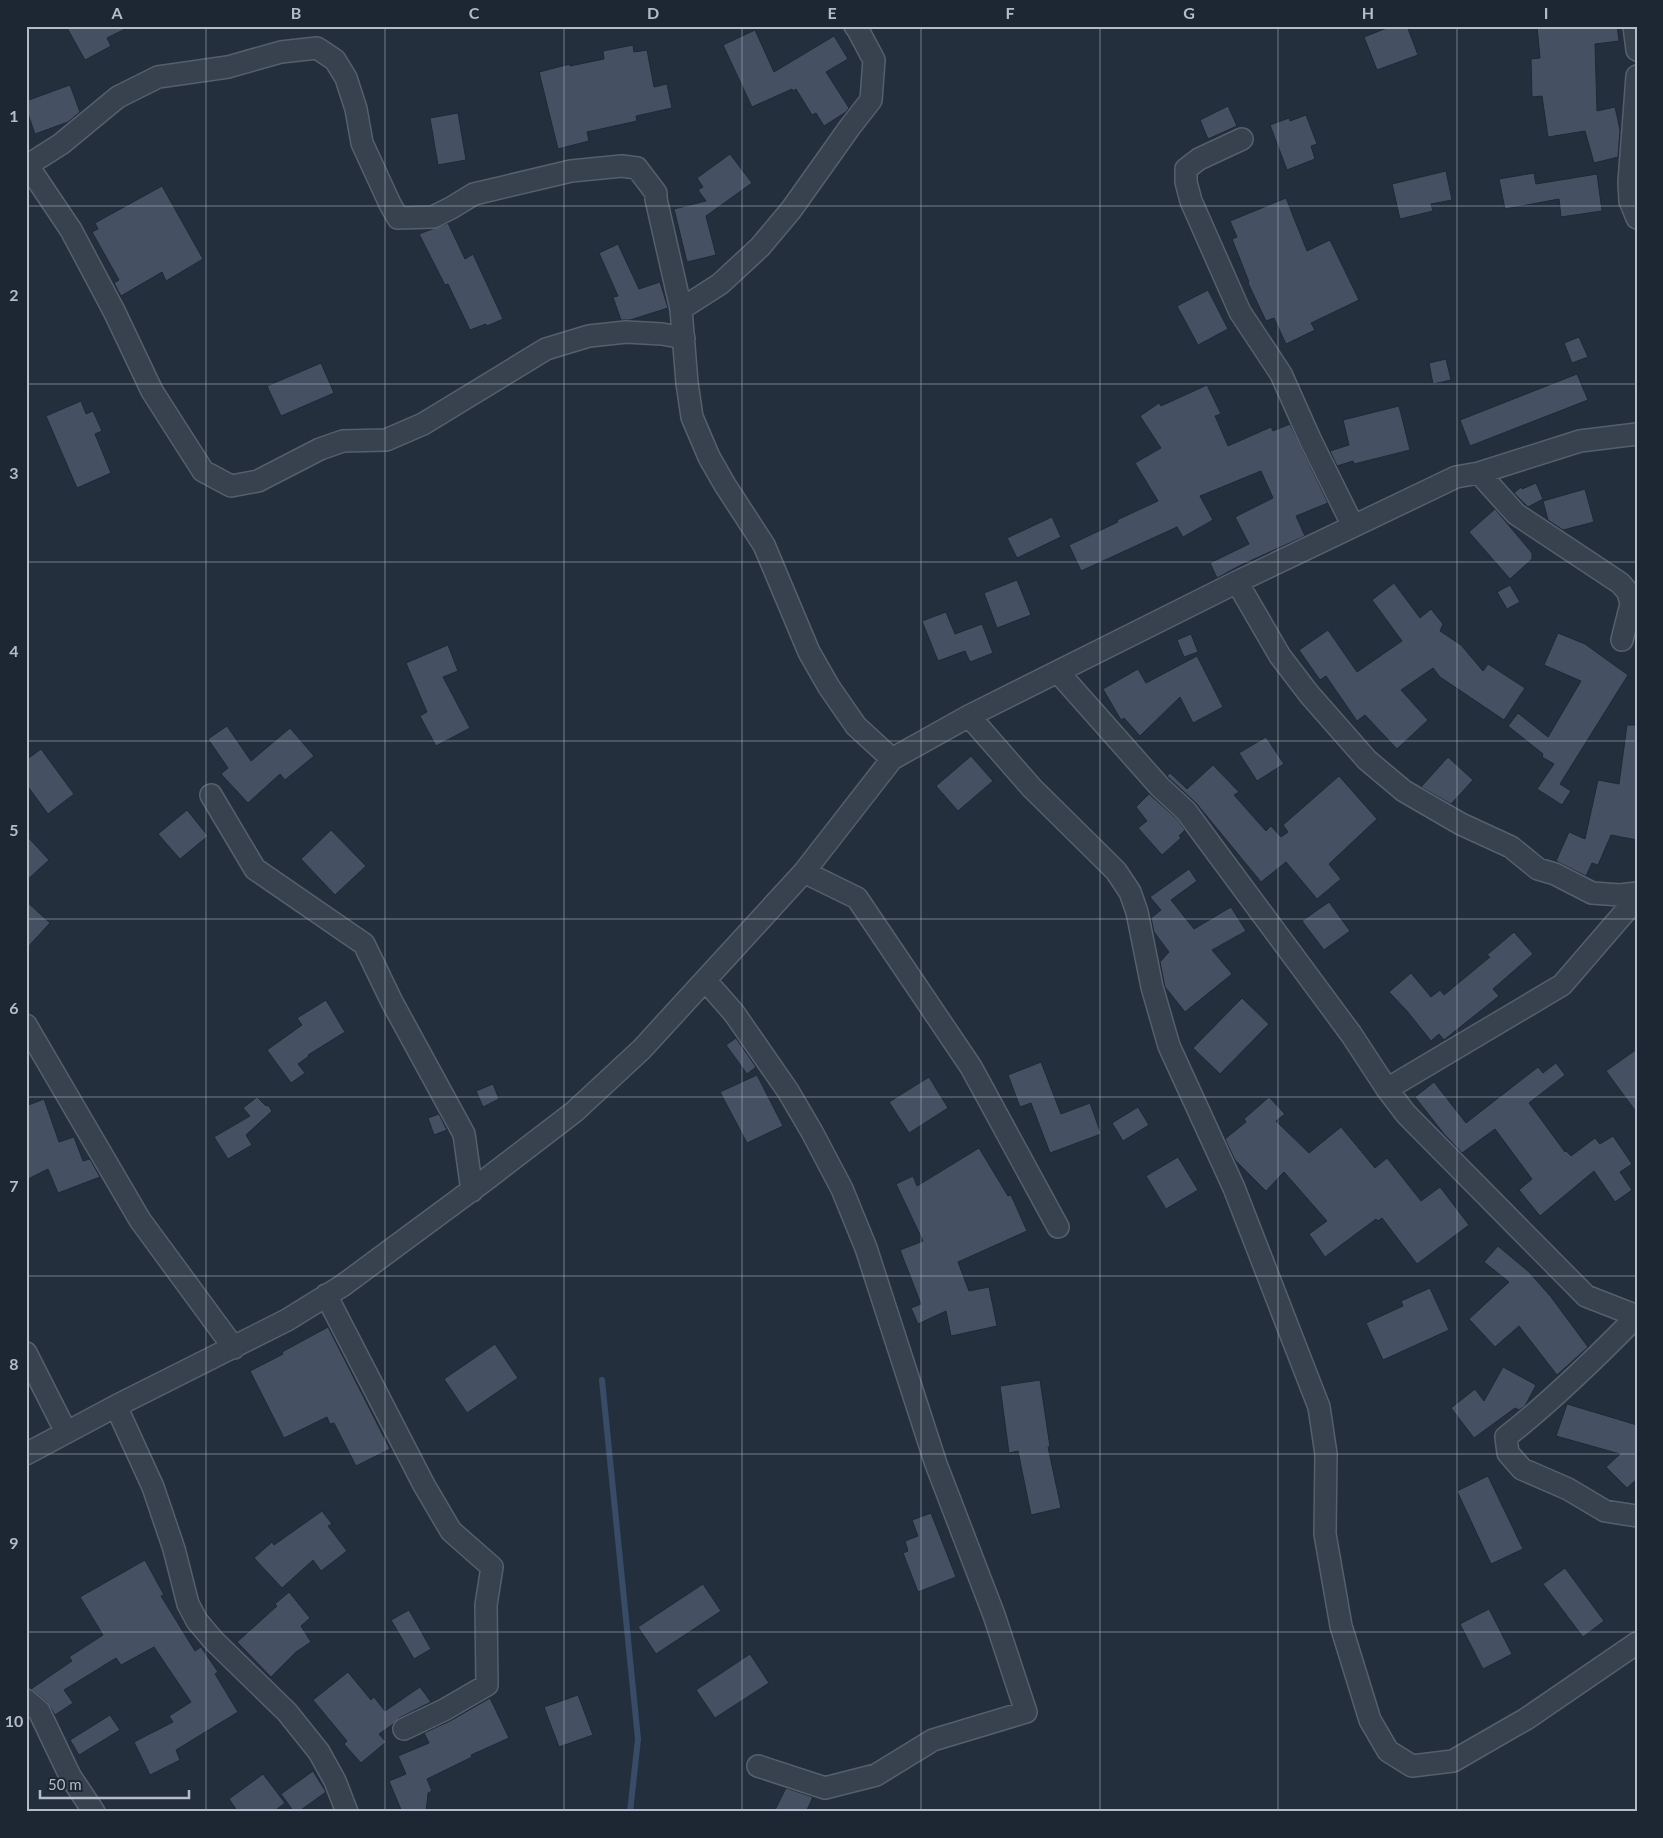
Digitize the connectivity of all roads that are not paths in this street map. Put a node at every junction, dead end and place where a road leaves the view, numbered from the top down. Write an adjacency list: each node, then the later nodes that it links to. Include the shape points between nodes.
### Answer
1 (855, 26): 8 (street, via 874,60 872,100 760,247 720,284)
2 (1634, 26): 3 (street)
3 (1637, 50)
4 (1637, 76): 7 (street, via 1629,182 1630,201)
5 (1242, 139): 12 (street, via 1199,159 1186,169 1191,201 1240,312 1281,374)
6 (27, 164): 8 (street, via 61,144 118,97 158,77 228,67 281,52 317,48 336,60 346,78 362,143 398,218 433,216 474,194 571,171 622,166 637,168 656,193); 9 (street, via 71,230 152,391 203,471 231,486 258,482 343,441 386,440 466,399 546,349 589,336 626,332)
7 (1637, 218)
8 (682, 309): 9 (street)
9 (684, 338): 17 (street, via 692,417 709,457 764,545 809,652 829,687 856,726)
10 (1637, 434): 11 (street, via 1580,441)
11 (1479, 473): 12 (street, via 1456,477); 14 (street, via 1516,514 1620,583 1628,592 1630,604)
12 (1353, 526): 13 (street)
13 (1237, 582): 15 (street); 20 (street, via 1280,656 1309,694 1367,760 1404,791 1461,824 1510,847 1538,869 1555,874 1592,894)
14 (1622, 640)
15 (1058, 672): 16 (street); 24 (street, via 1186,811 1352,1034)
16 (969, 716): 17 (street); 35 (street, via 1032,788 1116,871 1130,892 1169,1046 1234,1188 1319,1408 1326,1454 1325,1534 1342,1626 1370,1720 1388,1751 1412,1766 1452,1762 1526,1719)
17 (892, 759): 19 (street)
18 (211, 794): 25 (street, via 255,869 364,944 464,1134)
19 (804, 872): 22 (street); 26 (street, via 857,898 971,1066)
20 (1637, 893)
21 (1637, 898): 24 (street, via 1562,985)
22 (704, 980): 25 (street, via 642,1049 574,1112); 38 (street, via 734,1013 788,1091 842,1189 866,1248 936,1464 994,1615 1026,1712 933,1740 876,1775 825,1788)
23 (26, 1026): 29 (street, via 140,1220)
24 (1387, 1089): 28 (street, via 1406,1114 1586,1296)
25 (472, 1191): 27 (street)
26 (1058, 1227)
27 (326, 1295): 29 (street); 37 (street, via 424,1485 451,1530 492,1568 486,1605 487,1685)
28 (1637, 1316): 34 (street, via 1548,1404 1506,1437 1508,1453 1522,1469 1568,1489 1605,1511)
29 (234, 1348): 31 (street)
30 (26, 1353): 32 (street)
31 (116, 1406): 32 (street); 40 (street, via 153,1487 174,1548 188,1604 214,1641 287,1712 319,1752)
32 (64, 1433): 33 (street)
33 (26, 1454)
34 (1637, 1516)
35 (1637, 1643)
36 (26, 1700): 39 (street, via 40,1711 70,1776)
37 (404, 1729)
38 (758, 1766)
39 (94, 1812)
40 (347, 1812)

